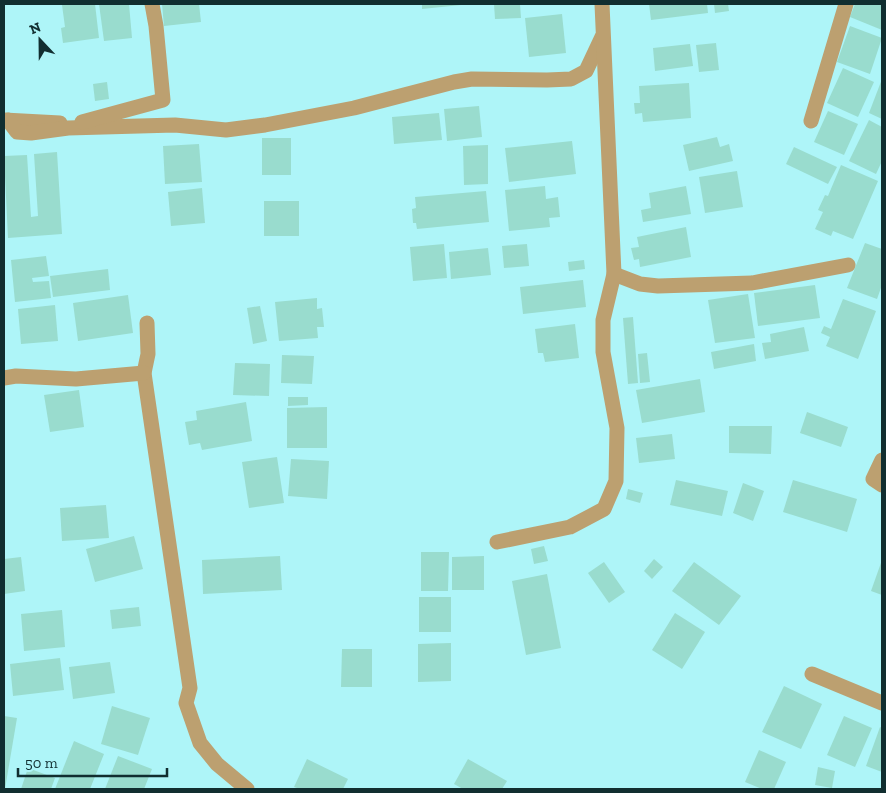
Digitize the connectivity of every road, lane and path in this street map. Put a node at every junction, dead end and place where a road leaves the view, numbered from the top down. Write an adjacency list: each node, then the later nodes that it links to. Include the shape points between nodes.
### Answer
1 (152, 4): 5 (street, via 163,100 76,124)
2 (602, 4): 4 (street)
3 (846, 4): 6 (street)
4 (602, 37): 5 (street, via 586,71 571,79 463,81 354,108 265,125 226,130 175,125 68,128 31,133 17,132); 8 (street)
5 (6, 120)
6 (811, 121)
7 (848, 265): 8 (street, via 752,283 658,286 640,284)
8 (614, 274): 14 (street, via 603,320 603,352 617,428 616,481 604,509 570,527)
9 (147, 323): 10 (street, via 148,354)
10 (144, 373): 11 (street, via 76,379); 17 (street, via 190,688 186,703 200,743 216,764)
11 (4, 378)
12 (882, 460): 13 (street, via 873,479)
13 (882, 485)
14 (497, 542)
15 (812, 674): 16 (street)
16 (882, 703)
17 (247, 789)

